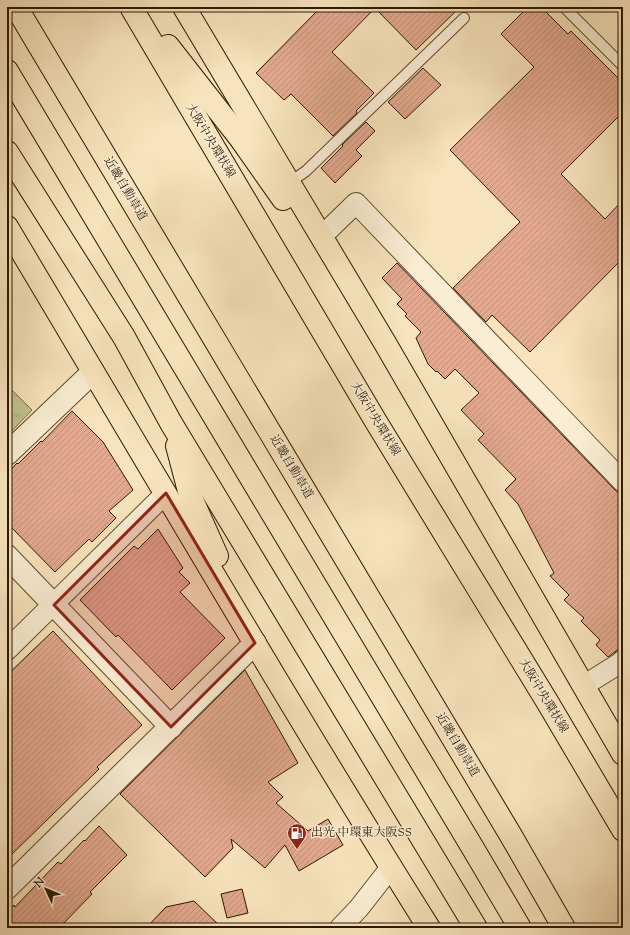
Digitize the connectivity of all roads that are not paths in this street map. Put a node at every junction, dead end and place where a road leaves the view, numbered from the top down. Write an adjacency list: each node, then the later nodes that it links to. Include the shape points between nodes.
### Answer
1 (16, 7): 34 (main road, 近畿自動車道)
2 (131, 7): 27 (main road, 大阪中央環状線, via 375,420)
3 (137, 7): 13 (main road, via 240,138)
4 (184, 7): 10 (main road)
5 (564, 7): 7 (lane)
6 (464, 18): 10 (lane, via 306,171)
7 (623, 66)
8 (7, 71): 33 (main road)
9 (7, 152): 15 (main road, via 124,337)
10 (289, 183): 12 (main road)
11 (7, 227): 14 (main road)
12 (321, 237): 13 (main road); 17 (street, via 356,203)
13 (385, 343): 24 (main road)
14 (93, 372): 16 (street); 18 (main road)
15 (171, 423): 21 (main road, via 190,495); 32 (main road)
16 (7, 454)
17 (623, 482)
18 (166, 493): 20 (street); 21 (main road)
19 (7, 556): 20 (street)
20 (54, 604): 22 (street); 25 (street)
21 (255, 643): 25 (street); 28 (main road)
22 (7, 650)
23 (623, 660): 24 (street)
24 (583, 686): 26 (main road)
25 (171, 727): 29 (street)
26 (623, 754)
27 (623, 830)
28 (391, 867): 30 (street); 31 (main road)
29 (7, 888)
30 (340, 928)
31 (429, 928)
32 (476, 928)
33 (520, 928)
34 (564, 928)

